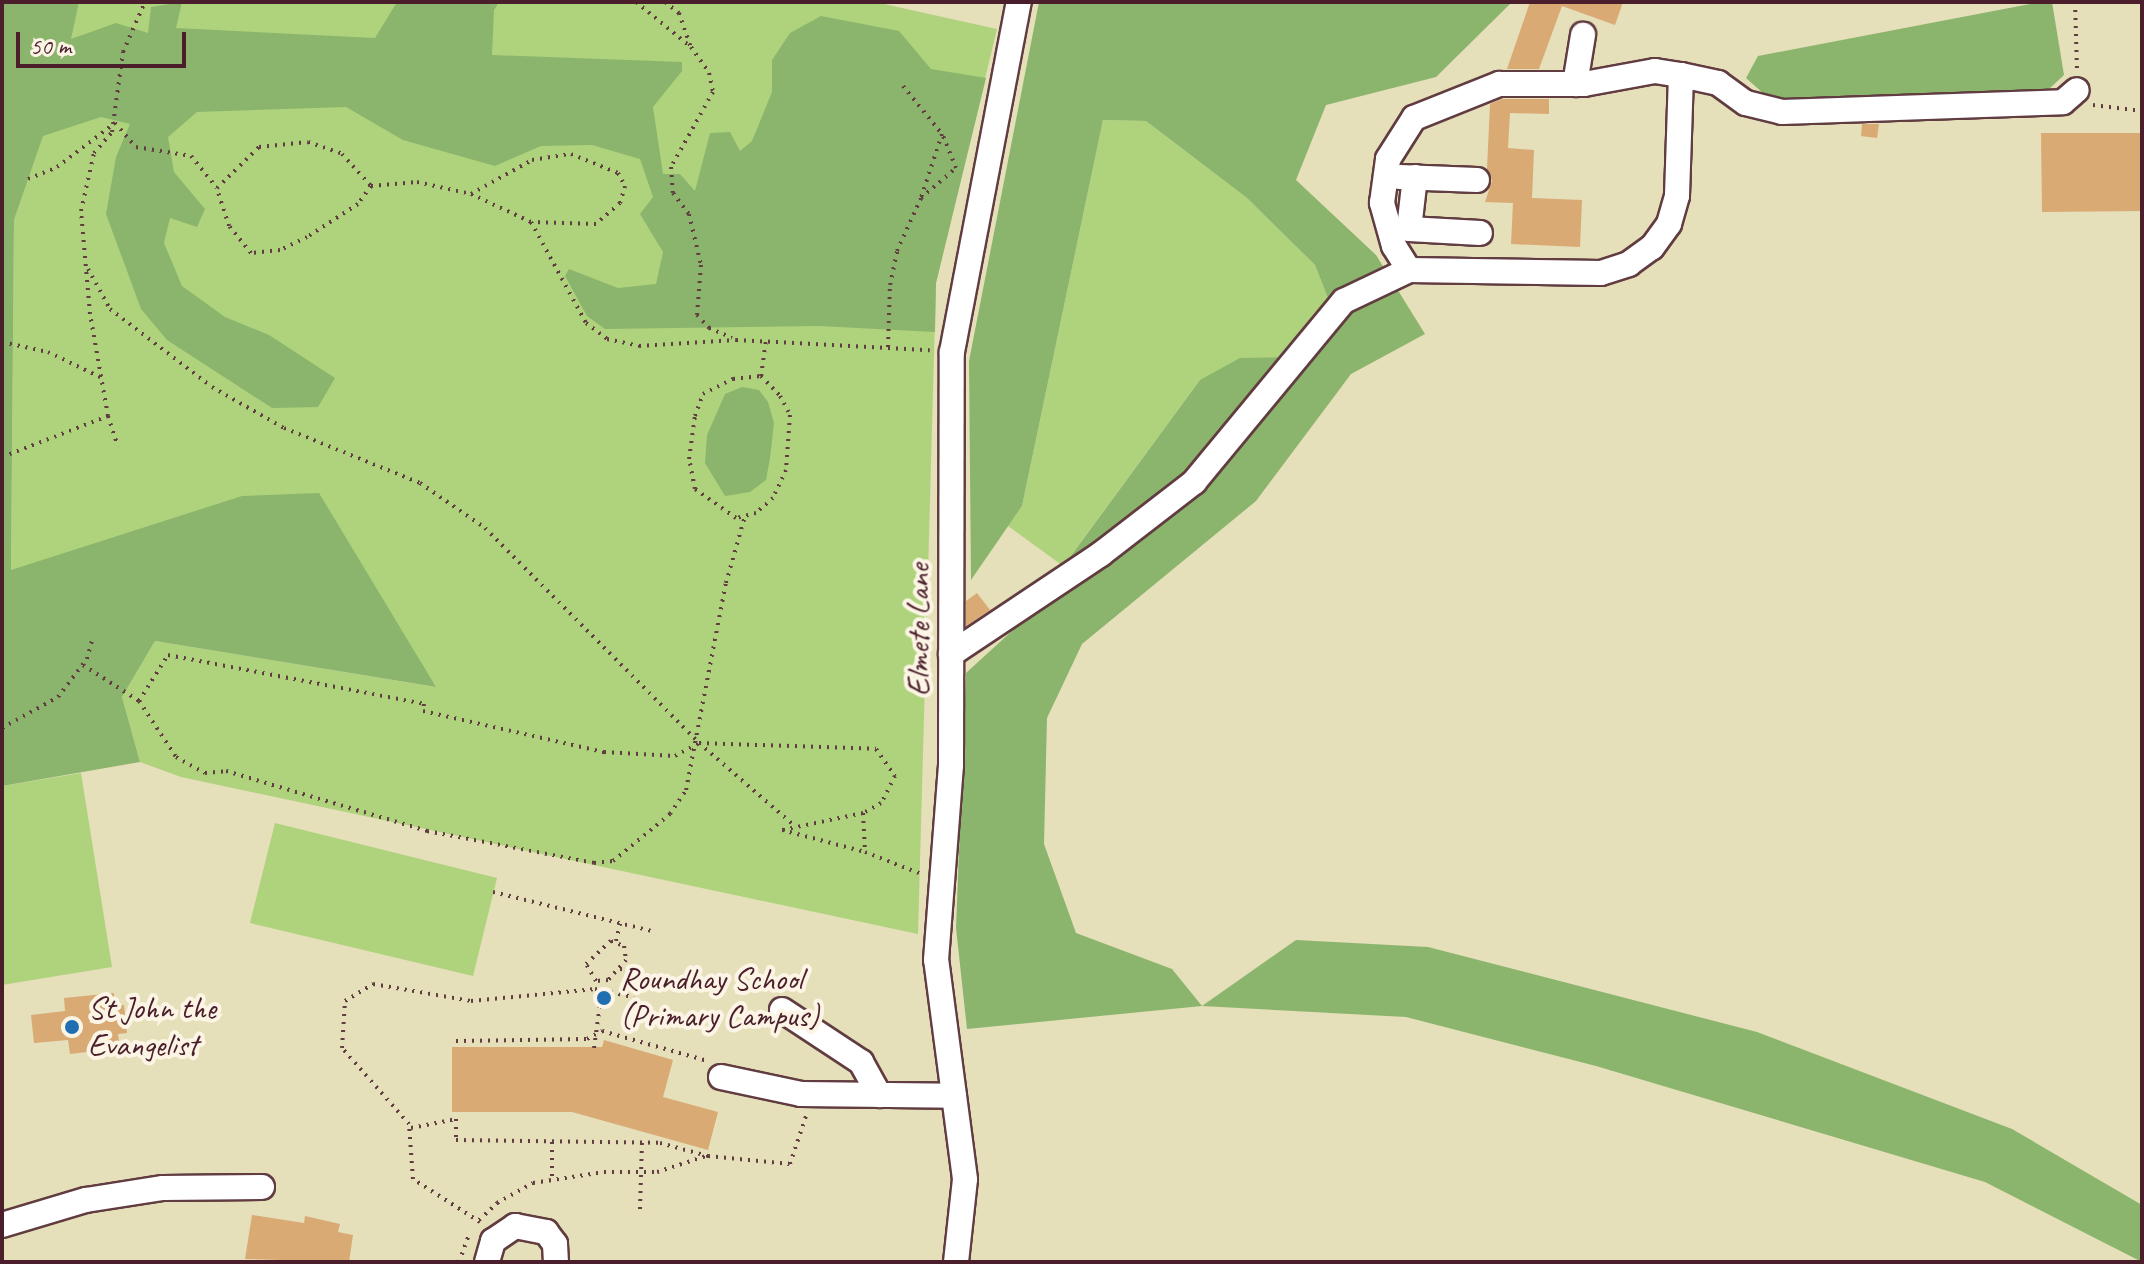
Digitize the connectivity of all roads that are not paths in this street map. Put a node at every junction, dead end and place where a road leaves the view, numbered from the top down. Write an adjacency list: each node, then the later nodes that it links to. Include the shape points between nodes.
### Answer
1 (1019, 2): 11 (street, Elmete Lane, via 952,352)
2 (1583, 35): 4 (street)
3 (1681, 75): 4 (street, via 1655,71); 5 (street, via 1718,83 1746,103 1782,112 2063,102); 9 (street, via 1677,196 1669,224 1652,247 1629,264 1601,273)
4 (1575, 84): 6 (street, via 1499,84 1414,118 1388,159)
5 (2077, 90)
6 (1385, 176): 7 (street); 10 (street, via 1382,203 1394,246)
7 (1415, 177): 8 (street); 9 (street, via 1409,229 1468,233)
8 (1477, 180)
9 (1455, 268): 10 (street)
10 (1409, 270): 11 (street, via 1344,301 1194,482 1101,554)
11 (951, 654): 15 (street, Elmete Lane, via 951,765 936,960)
12 (782, 1010): 14 (street, via 861,1062)
13 (721, 1077): 14 (street, via 806,1094)
14 (879, 1095): 15 (street)
15 (954, 1096): 20 (street, Elmete Lane, via 965,1179)
16 (262, 1187): 17 (street, via 163,1188 86,1200)
17 (2, 1225)
18 (487, 1262): 19 (street, via 489,1227 515,1226 539,1228 555,1244)
19 (556, 1262)
20 (956, 1262)

